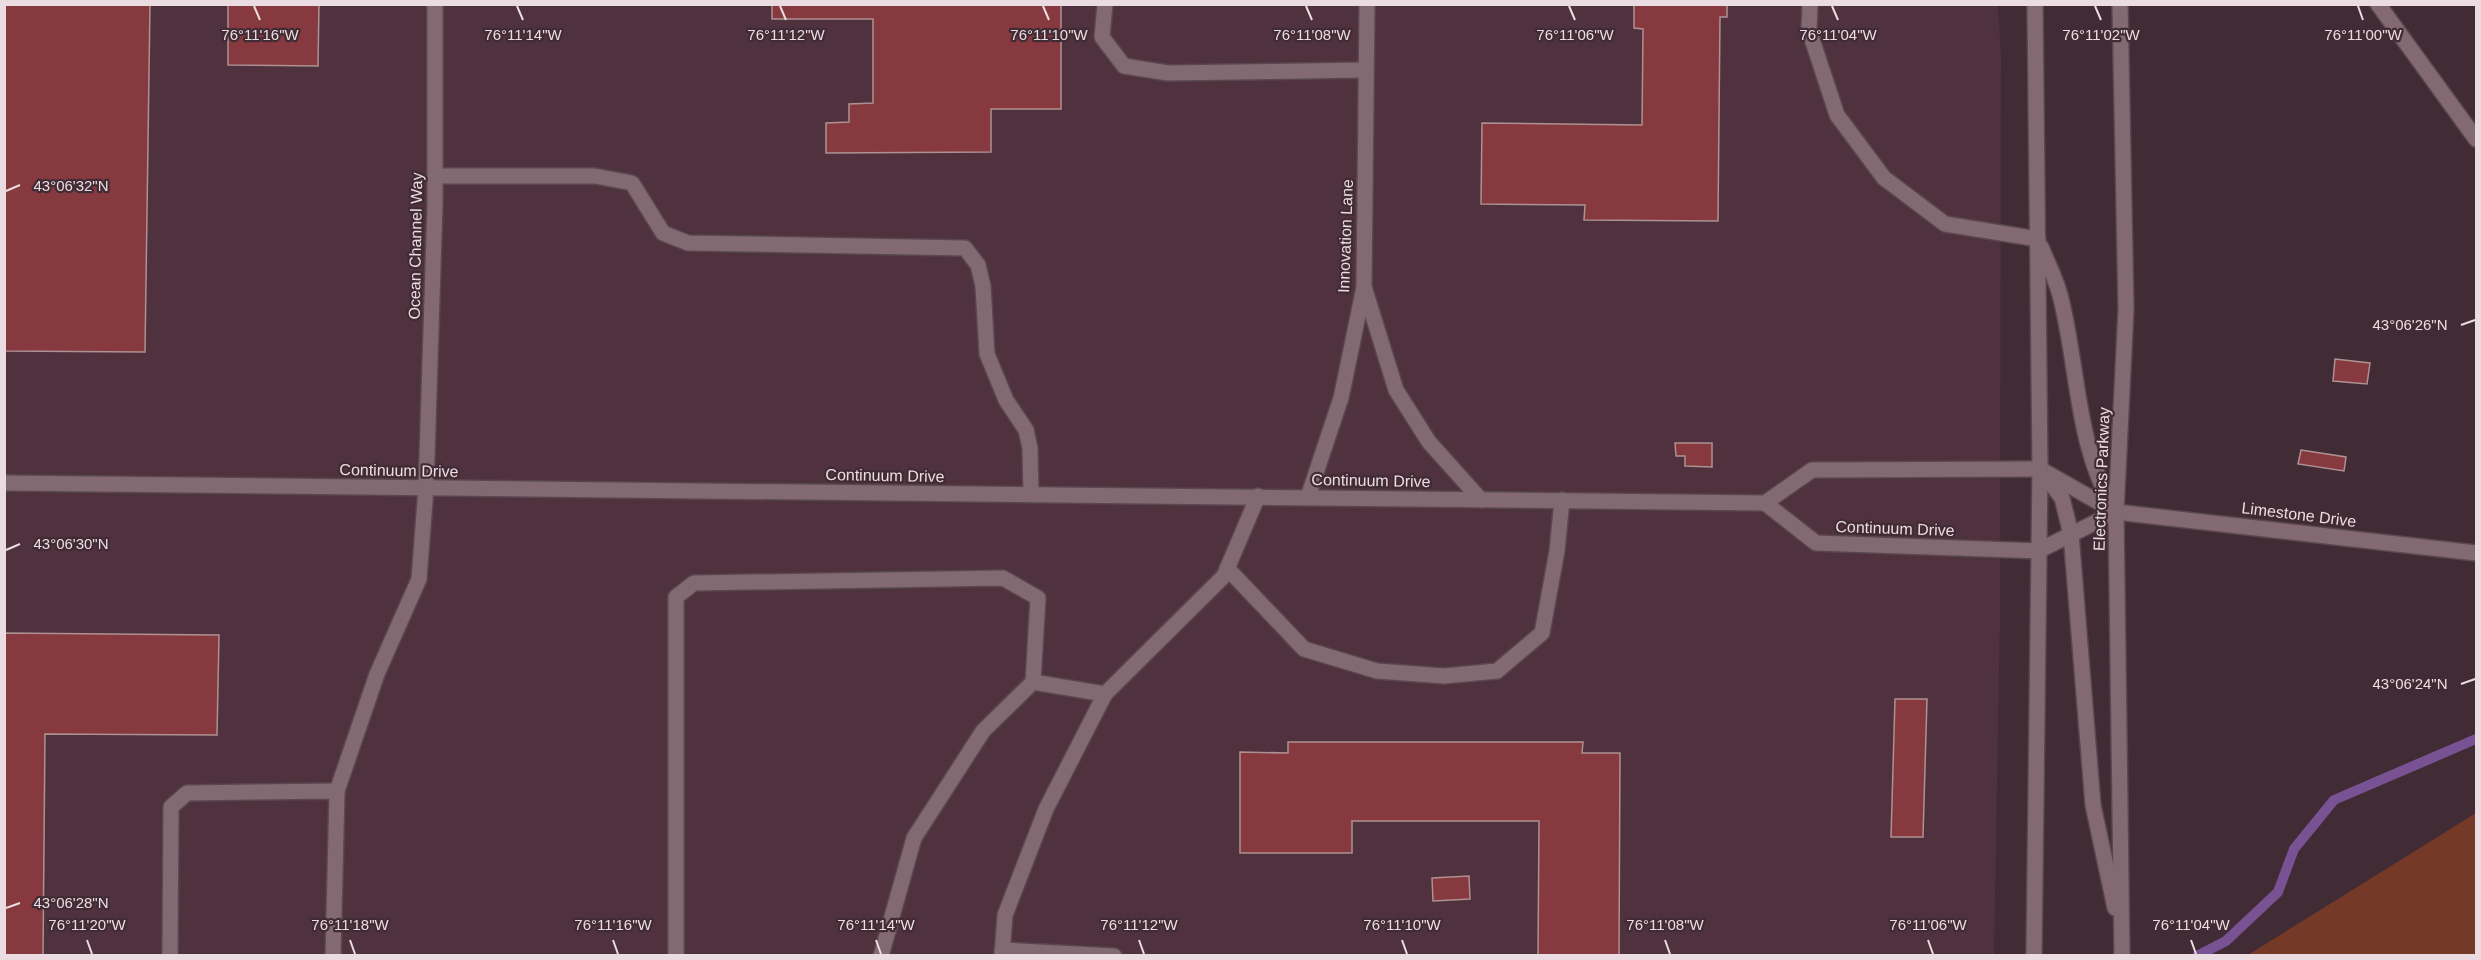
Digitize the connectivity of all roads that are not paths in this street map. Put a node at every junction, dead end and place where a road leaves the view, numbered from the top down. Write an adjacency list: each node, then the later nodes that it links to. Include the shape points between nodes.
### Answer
1 (435, 4): 10 (main road, Ocean Channel Way)
2 (1105, 4): 8 (main road, via 1102,37 1124,66 1168,73)
3 (1367, 4): 8 (main road, Innovation Lane)
4 (1810, 4): 11 (main road, via 1809,30 1837,115 1884,178 1945,224)
5 (2035, 4): 11 (main road)
6 (2120, 4): 22 (main road, Electronics Parkway, via 2126,309)
7 (2378, 4): 9 (main road)
8 (1366, 70): 12 (main road, Innovation Lane)
9 (2476, 139)
10 (435, 176): 15 (main road, Ocean Channel Way); 16 (main road, via 596,176 632,183 663,233 688,243 965,248 978,265 983,286 987,354 1006,400 1026,430)
11 (2038, 239): 13 (main road); 22 (main road, via 2061,297 2090,459)
12 (1364, 287): 18 (main road, Innovation Lane, via 1341,398); 19 (main road, via 1396,390 1429,442)
13 (2040, 469): 21 (main road, via 1812,470); 22 (main road, Limestone Drive); 23 (main road, via 2062,498); 24 (main road)
14 (4, 483): 15 (main road, Continuum Drive)
15 (426, 488): 16 (main road, Continuum Drive); 29 (main road, Ocean Channel Way, via 419,579 377,674)
16 (1031, 494): 17 (main road, Continuum Drive)
17 (1258, 496): 18 (main road, Continuum Drive); 26 (main road)
18 (1308, 497): 19 (main road, Continuum Drive)
19 (1481, 500): 20 (main road, Continuum Drive)
20 (1562, 501): 21 (main road, Continuum Drive); 26 (main road, via 1542,633 1497,671 1444,676 1377,671 1304,649)
21 (1765, 503): 24 (main road, Continuum Drive, via 1816,543)
22 (2116, 512): 23 (main road); 25 (main road, Limestone Drive); 30 (main road, Electronics Parkway)
23 (2071, 534): 24 (main road); 30 (main road, via 2093,806)
24 (2038, 551): 37 (main road)
25 (2476, 553)
26 (1227, 567): 28 (main road, via 1224,576)
27 (1033, 682): 28 (main road); 34 (main road, via 1038,598 1003,578 694,583 676,597); 35 (main road, via 983,731 914,838)
28 (1105, 694): 31 (main road, via 1046,809 1005,915)
29 (337, 791): 32 (main road, via 188,793 171,807); 33 (main road, Ocean Channel Way)
30 (2122, 949)
31 (1002, 953): 36 (main road)
32 (170, 956)
33 (333, 956)
34 (676, 956)
35 (881, 956)
36 (1114, 956)
37 (2034, 956)

